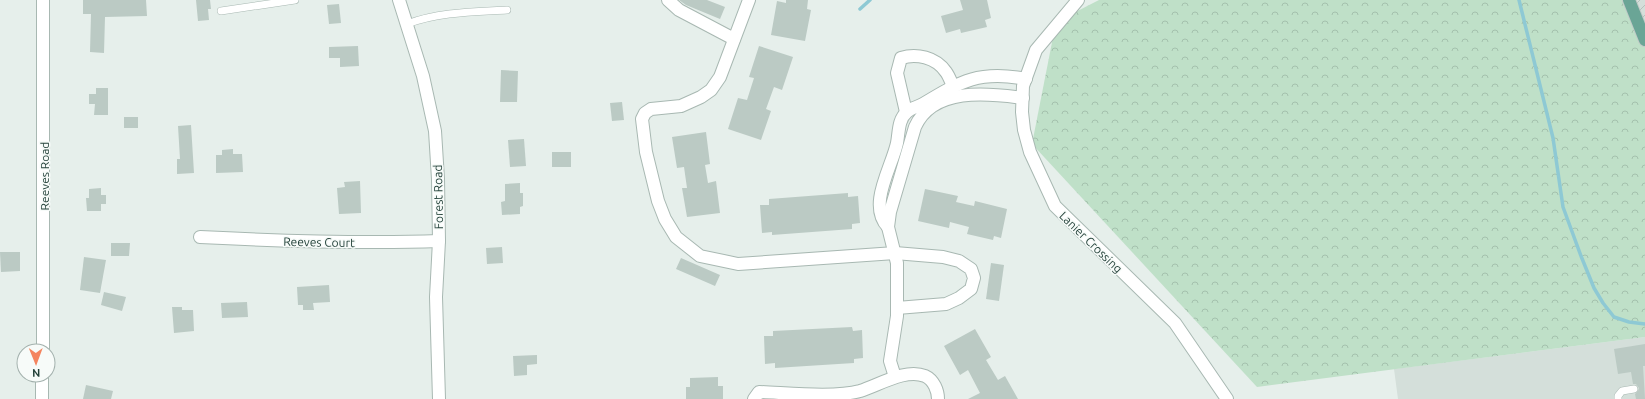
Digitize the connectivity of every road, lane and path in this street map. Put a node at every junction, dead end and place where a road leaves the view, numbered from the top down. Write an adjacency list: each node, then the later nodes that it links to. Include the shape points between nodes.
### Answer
1 (43, 0): 22 (street, Reeves Road)
2 (295, 0): 9 (lane)
3 (399, 0): 10 (street, Forest Road)
4 (668, 0): 11 (street, via 679,10)
5 (749, 0): 11 (street)
6 (1078, 0): 13 (street, Lanier Crossing, via 1036,50)
7 (1629, 0): 12 (main road)
8 (507, 10): 10 (lane, via 446,14)
9 (221, 11)
10 (406, 24): 19 (street, Forest Road, via 424,76 435,131)
11 (734, 39): 20 (street, via 720,77 711,90 681,106 651,109 642,119 646,152 658,200 665,219 676,237 700,256 738,264)
12 (1645, 40)
13 (1026, 79): 14 (street, via 991,75 972,78); 15 (street, Lanier Crossing)
14 (953, 86): 16 (street); 16 (street, via 946,71 936,62 910,55 901,58 897,73)
15 (1022, 98): 17 (street, via 964,94 933,105 919,118 890,212); 30 (street, Lanier Crossing, via 1024,130 1030,152 1055,206 1175,323)
16 (906, 112): 17 (street, via 899,124 896,144 880,199 883,222)
17 (888, 227): 20 (street)
18 (200, 237): 19 (street, Reeves Court, via 374,243)
19 (439, 241): 27 (street, Forest Road, via 436,298)
20 (895, 253): 21 (street); 21 (street, via 959,261 971,269 974,278 971,289 946,304)
21 (897, 308): 23 (street, via 890,361)
22 (43, 343)
23 (895, 377): 28 (street, via 860,391 839,394 759,392); 29 (street, via 926,376 934,384)
24 (42, 383): 26 (street)
25 (1634, 389): 31 (lane, via 1622,391)
26 (42, 399)
27 (439, 399)
28 (754, 399)
29 (938, 399)
30 (1227, 399)
31 (1618, 399)

